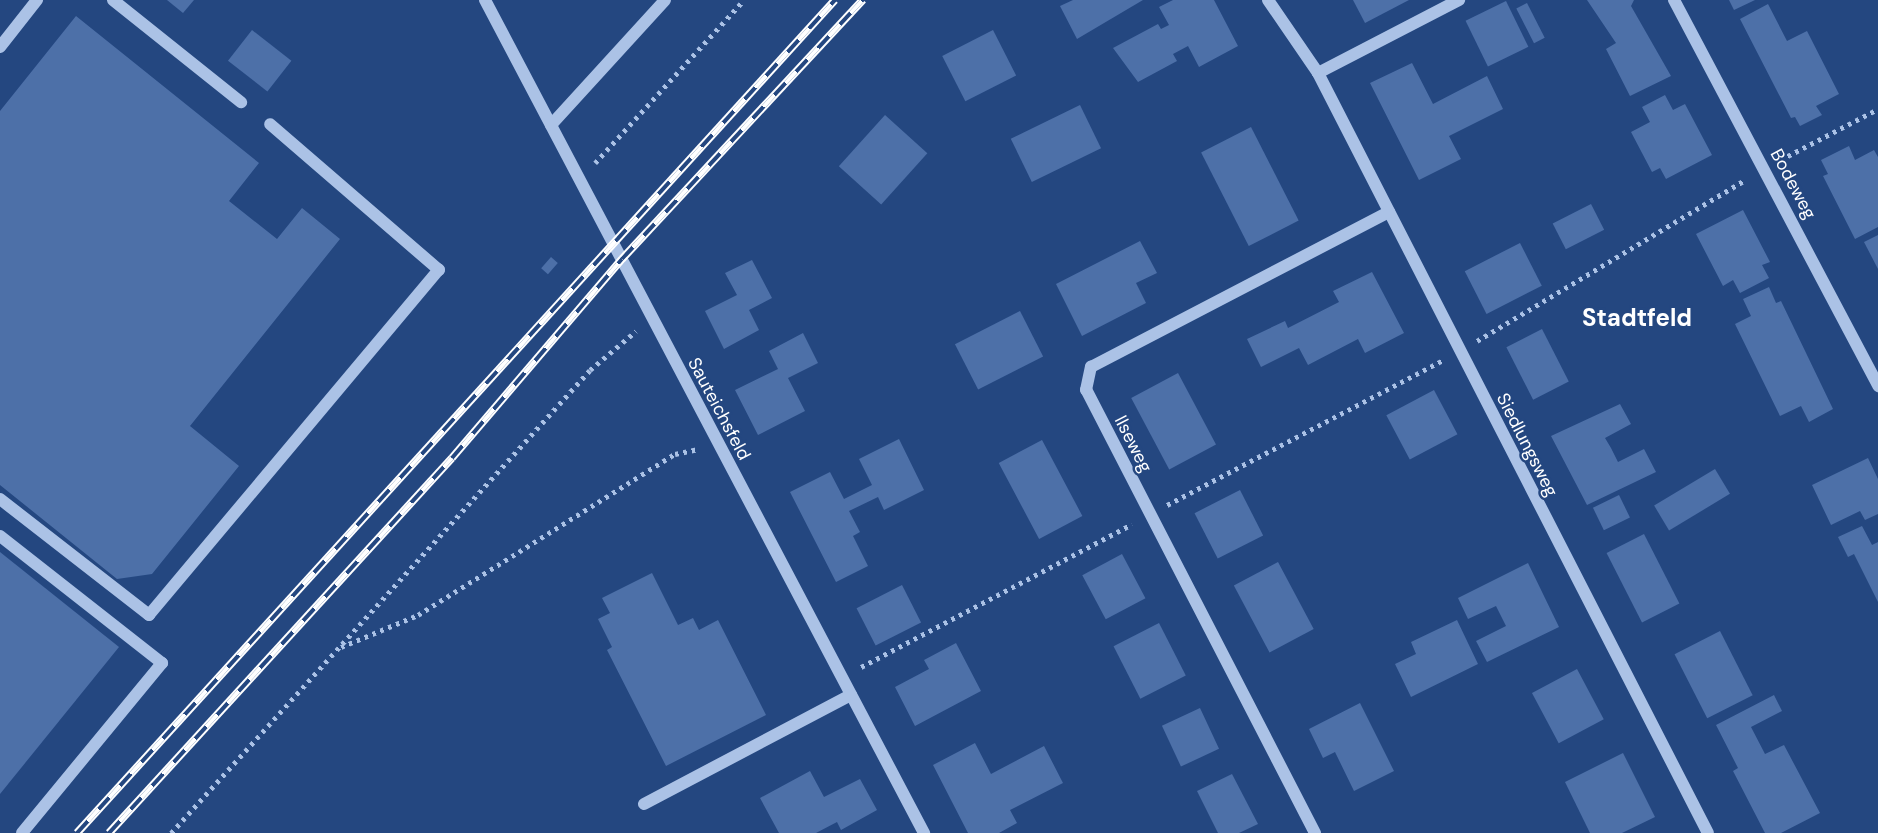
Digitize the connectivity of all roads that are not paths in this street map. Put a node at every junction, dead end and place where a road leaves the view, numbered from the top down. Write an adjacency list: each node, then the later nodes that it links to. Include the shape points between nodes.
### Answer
1 (37, 0): 8 (street)
2 (113, 0): 10 (street)
3 (485, 0): 12 (street, Sauteichsfeld)
4 (664, 0): 12 (street)
5 (1268, 0): 9 (street, Siedlungsweg)
6 (1459, 0): 9 (street)
7 (1674, 0): 14 (street, Bodeweg)
8 (0, 47)
9 (1318, 73): 13 (street, Siedlungsweg)
10 (241, 102)
11 (270, 124): 15 (street, via 439,270 149,615)
12 (551, 125): 17 (street, Sauteichsfeld)
13 (1390, 212): 21 (street, Ilseweg, via 1091,367 1086,390); 22 (street, Siedlungsweg)
14 (1878, 386)
15 (0, 499)
16 (0, 536): 19 (street, via 162,663)
17 (851, 695): 18 (street); 20 (street, Sauteichsfeld)
18 (644, 804)
19 (22, 833)
20 (923, 833)
21 (1315, 833)
22 (1708, 833)

